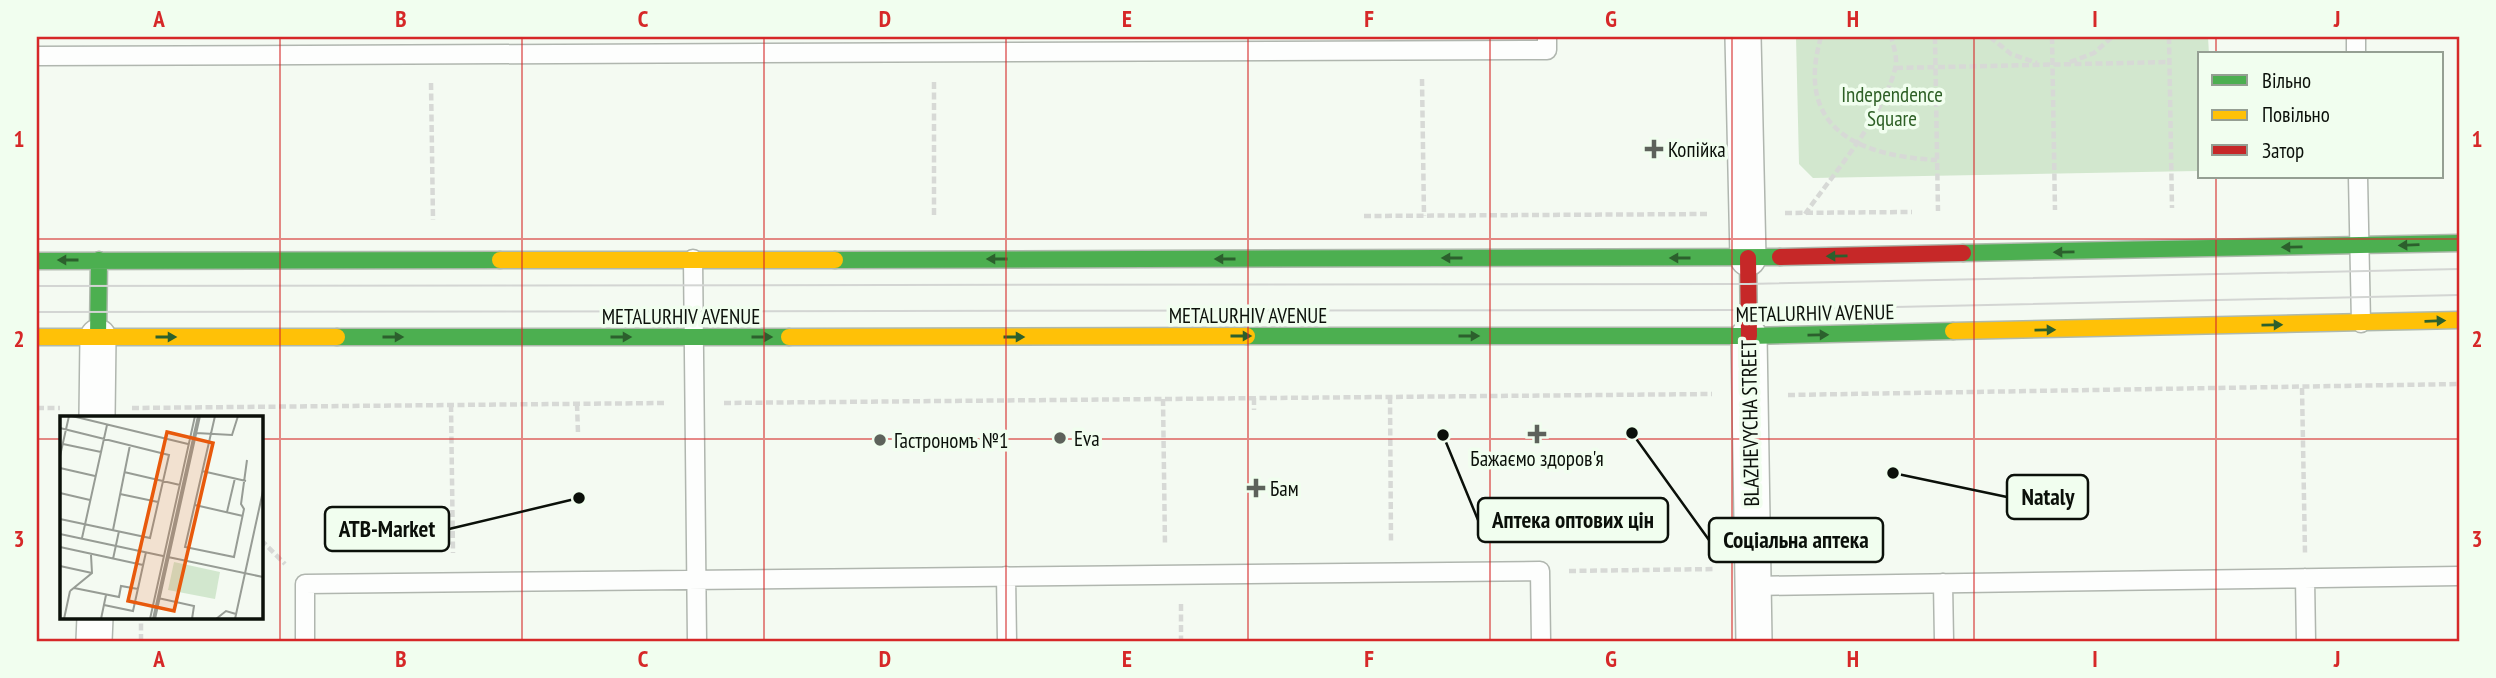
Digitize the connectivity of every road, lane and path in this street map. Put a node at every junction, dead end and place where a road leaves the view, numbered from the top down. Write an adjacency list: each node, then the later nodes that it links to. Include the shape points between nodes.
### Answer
1 (1547, 37): 12 (lane, via 1547,50)
2 (1743, 37): 30 (street, BLAZHEVYCHA STREET)
3 (1821, 37): 18 (path, via 1816,65 1818,98 1829,120)
4 (1891, 37): 17 (path)
5 (1935, 37): 16 (path)
6 (1990, 37): 15 (path, via 2011,54)
7 (2052, 37): 15 (path)
8 (2112, 37): 15 (path, via 2094,53)
9 (2169, 37): 14 (path)
10 (934, 45): 11 (lane); 12 (lane); 26 (path)
11 (431, 46): 13 (lane); 27 (path)
12 (1422, 51): 25 (path)
13 (37, 56)
14 (2169, 62): 15 (path); 21 (path)
15 (2052, 65): 16 (path); 22 (path)
16 (1936, 67): 17 (path); 19 (path)
17 (1896, 68): 18 (path)
18 (1854, 144): 19 (path, via 1895,156); 24 (path)
19 (1937, 160): 23 (path)
20 (2358, 178): 29 (lane)
21 (2172, 208)
22 (2055, 209)
23 (1938, 211)
24 (1805, 214)
25 (1424, 216)
26 (934, 218)
27 (433, 219)
28 (2459, 243): 29 (main road, one-way to 29)
29 (2360, 246): 30 (main road, one-way to 30); 35 (lane)
30 (1748, 258): 32 (main road, one-way to 32); 36 (main road, BLAZHEVYCHA STREET)
31 (99, 260): 32 (main road); 33 (main road, one-way to 33); 37 (main road)
32 (693, 260): 38 (lane)
33 (37, 261)
34 (2459, 320): 35 (main road, METALURHIV AVENUE, one-way to 34)
35 (2361, 323): 36 (main road, METALURHIV AVENUE, one-way to 35)
36 (1749, 336): 38 (main road, METALURHIV AVENUE, one-way to 36); 66 (street, BLAZHEVYCHA STREET)
37 (98, 337): 38 (main road, METALURHIV AVENUE, one-way to 38); 39 (main road, METALURHIV AVENUE); 53 (street)
38 (693, 337): 47 (lane)
39 (37, 338)
40 (2459, 384): 41 (path)
41 (2302, 388): 42 (path); 62 (path)
42 (1788, 393)
43 (1712, 394): 44 (path)
44 (1390, 397): 45 (path); 58 (path)
45 (1254, 398): 46 (path); 52 (path)
46 (1164, 399): 47 (path); 59 (path)
47 (695, 403): 48 (path); 63 (lane)
48 (577, 404): 49 (path); 55 (path)
49 (451, 405): 51 (path); 64 (path)
50 (37, 408): 53 (path)
51 (144, 408): 53 (path); 54 (path)
52 (1254, 410)
53 (97, 413)
54 (144, 416)
55 (578, 433)
56 (1715, 569): 57 (path)
57 (1540, 571): 58 (lane); 75 (lane)
58 (1392, 573): 59 (lane)
59 (1173, 575): 60 (lane); 74 (path)
60 (1006, 576): 63 (lane); 73 (lane)
61 (2459, 576): 62 (lane)
62 (2305, 578): 65 (lane); 78 (lane)
63 (696, 580): 64 (lane); 72 (lane)
64 (453, 582): 71 (lane, via 305,584)
65 (1943, 583): 66 (lane); 77 (lane)
66 (1753, 586): 76 (street, BLAZHEVYCHA STREET)
67 (95, 618): 69 (street)
68 (141, 618): 70 (path)
69 (94, 641)
70 (141, 641)
71 (305, 641)
72 (697, 641)
73 (1007, 641)
74 (1181, 641)
75 (1541, 641)
76 (1754, 641)
77 (1944, 641)
78 (2306, 641)

